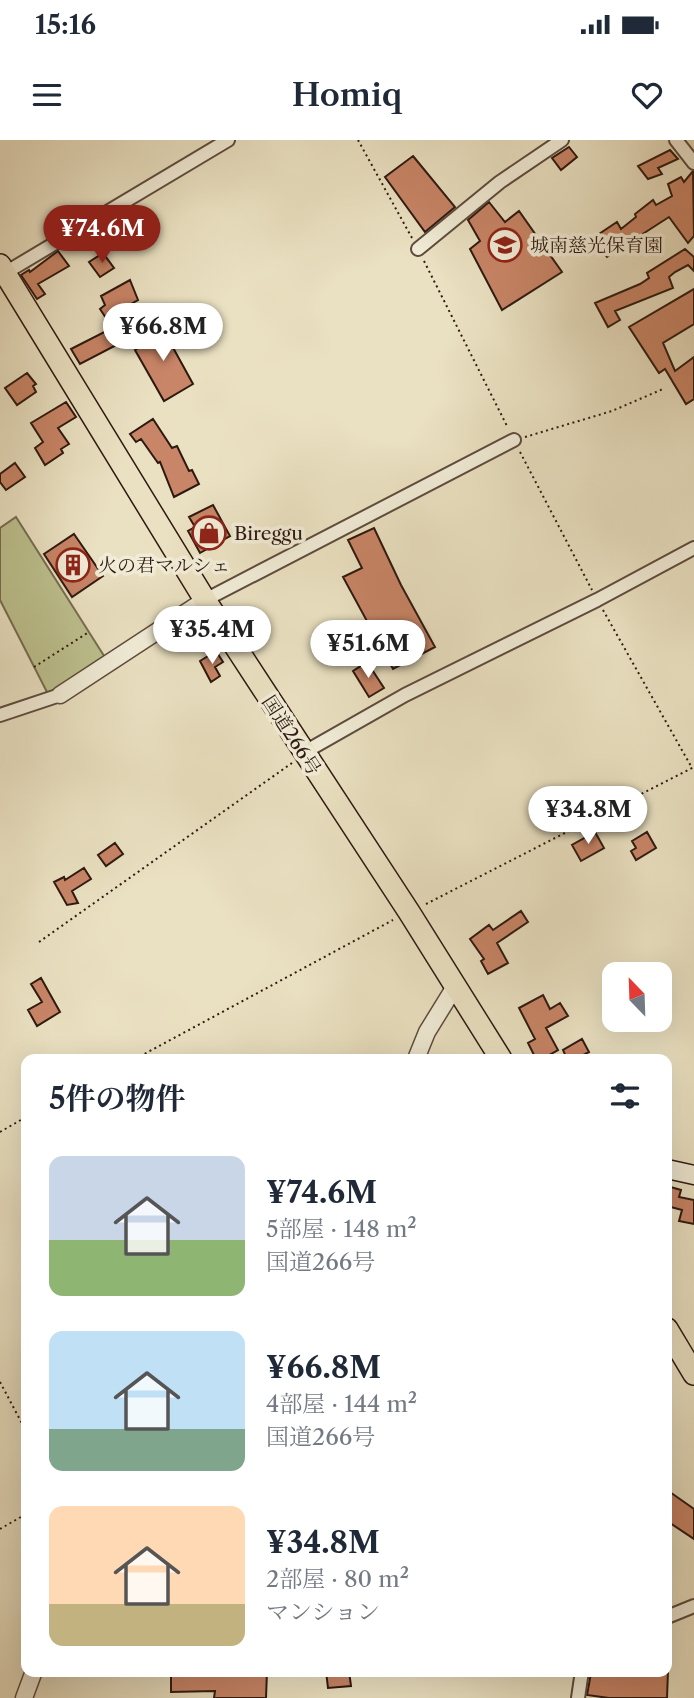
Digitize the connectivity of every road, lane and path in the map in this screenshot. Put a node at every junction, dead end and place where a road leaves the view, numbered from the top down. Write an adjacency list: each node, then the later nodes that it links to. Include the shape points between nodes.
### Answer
1 (228, 140): 7 (street)
2 (358, 140): 6 (path)
3 (562, 140): 6 (street)
4 (676, 140): 5 (street)
5 (694, 163)
6 (418, 248): 9 (path)
7 (2, 271): 11 (highway, 国道266号)
8 (663, 388): 9 (path, via 612,411)
9 (514, 440): 11 (street); 12 (path)
10 (694, 548): 12 (street)
11 (205, 600): 15 (street); 17 (highway, 国道266号)
12 (597, 600): 17 (street, via 405,695); 18 (path)
13 (89, 632): 14 (path)
14 (34, 667)
15 (60, 695): 16 (street)
16 (0, 715)
17 (303, 753): 19 (highway, 国道266号); 20 (path)
18 (693, 767): 19 (path)
19 (409, 912): 21 (highway, 国道266号); 22 (path)
20 (39, 942)
21 (456, 985): 23 (street); 24 (highway, 国道266号)
22 (144, 1054)
23 (418, 1054)
24 (498, 1054)
25 (21, 1120): 26 (path)
26 (0, 1132)
27 (672, 1171): 28 (main road)
28 (694, 1175)
29 (672, 1337): 30 (highway)
30 (694, 1374)
31 (0, 1382): 32 (path)
32 (21, 1422)
33 (21, 1517): 34 (path)
34 (0, 1529)
35 (694, 1606): 36 (street)
36 (672, 1615)
37 (32, 1677): 39 (street)
38 (581, 1677): 40 (street)
39 (24, 1698)
40 (578, 1698)

